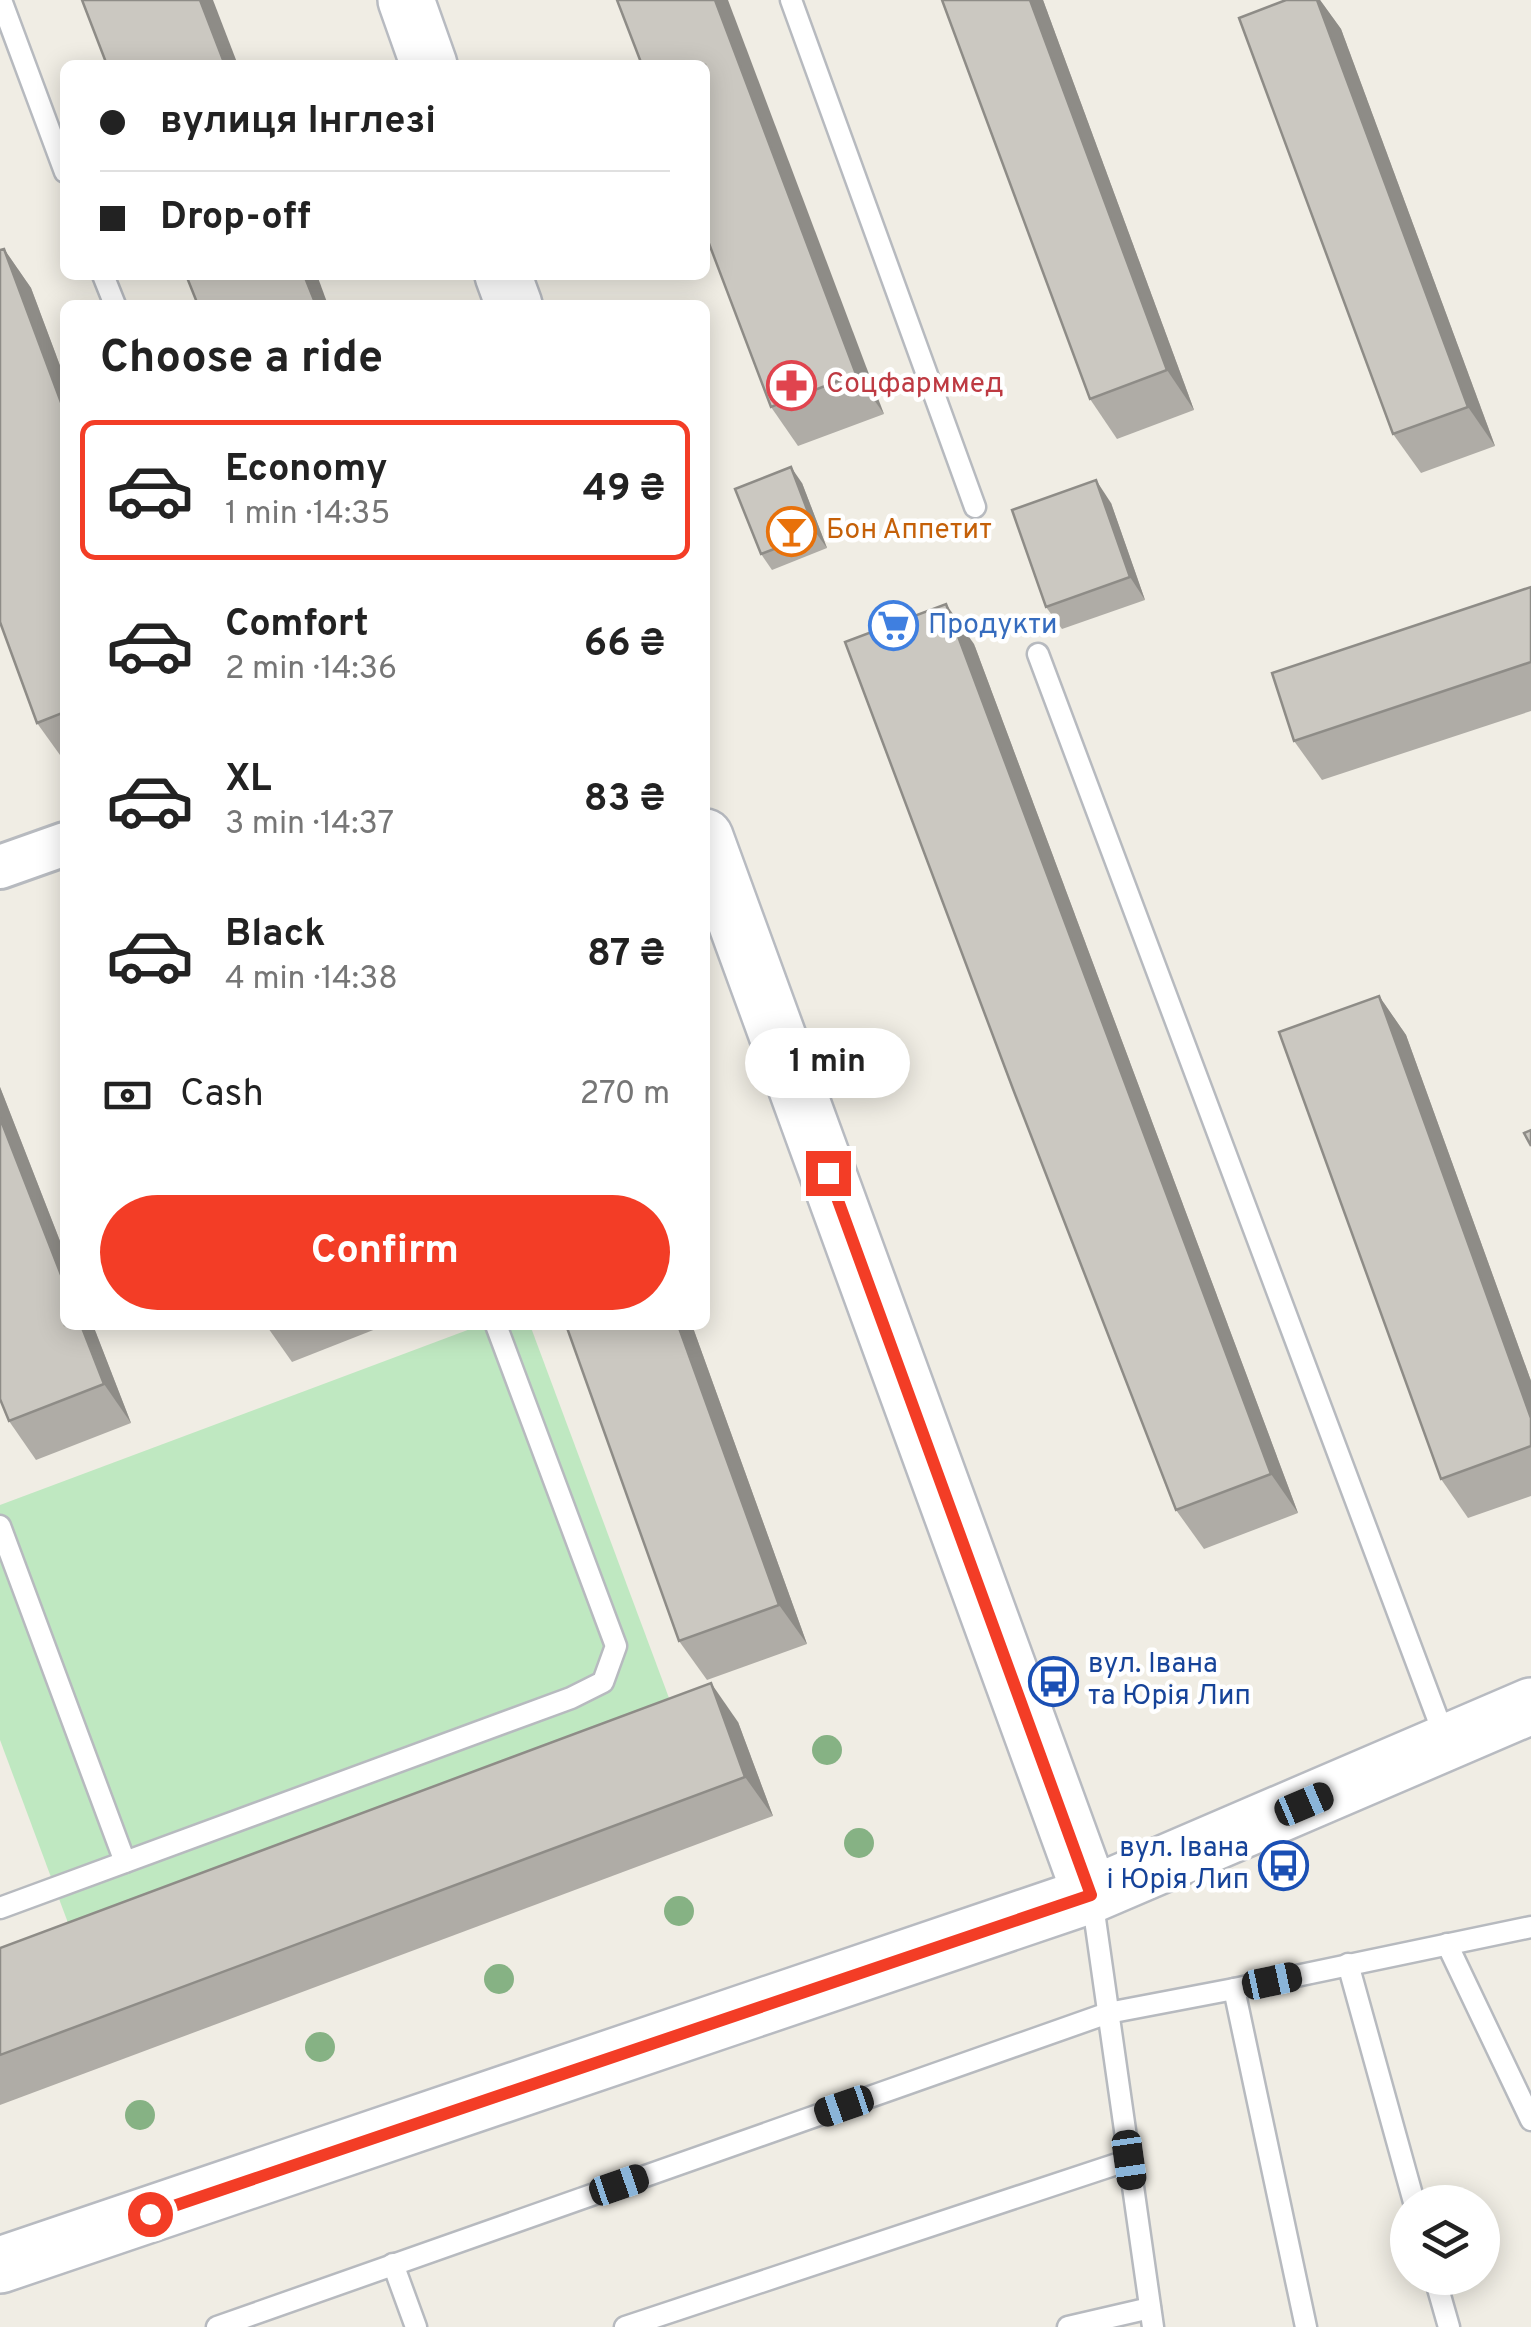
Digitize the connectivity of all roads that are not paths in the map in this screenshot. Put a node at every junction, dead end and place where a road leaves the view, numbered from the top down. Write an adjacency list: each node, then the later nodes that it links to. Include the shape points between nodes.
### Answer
1 (1, 0): 5 (lane)
2 (406, 0): 4 (main road)
3 (791, 0): 6 (lane)
4 (427, 60)
5 (60, 159)
6 (975, 507)
7 (1038, 654): 14 (lane)
8 (60, 846): 10 (street)
9 (710, 851): 16 (main road)
10 (0, 868)
11 (498, 1330): 15 (lane, via 616,1646 603,1682)
12 (0, 1526): 15 (lane)
13 (1531, 1706): 14 (main road)
14 (1446, 1743): 16 (main road)
15 (125, 1862): 17 (lane)
16 (1091, 1895): 22 (lane); 27 (main road)
17 (0, 1908)
18 (1531, 1927): 19 (lane)
19 (1447, 1944): 20 (lane); 23 (lane)
20 (1348, 1964): 21 (lane); 25 (lane)
21 (1234, 1989): 22 (lane); 34 (lane)
22 (1108, 2013): 24 (lane); 26 (lane)
23 (1531, 2120)
24 (1129, 2160): 29 (lane); 32 (lane)
25 (1409, 2185)
26 (393, 2264): 30 (lane); 31 (lane)
27 (0, 2265)
28 (1440, 2295): 35 (lane)
29 (1152, 2318): 33 (lane)
30 (217, 2327)
31 (416, 2327)
32 (625, 2327)
33 (1068, 2327)
34 (1306, 2327)
35 (1449, 2327)

